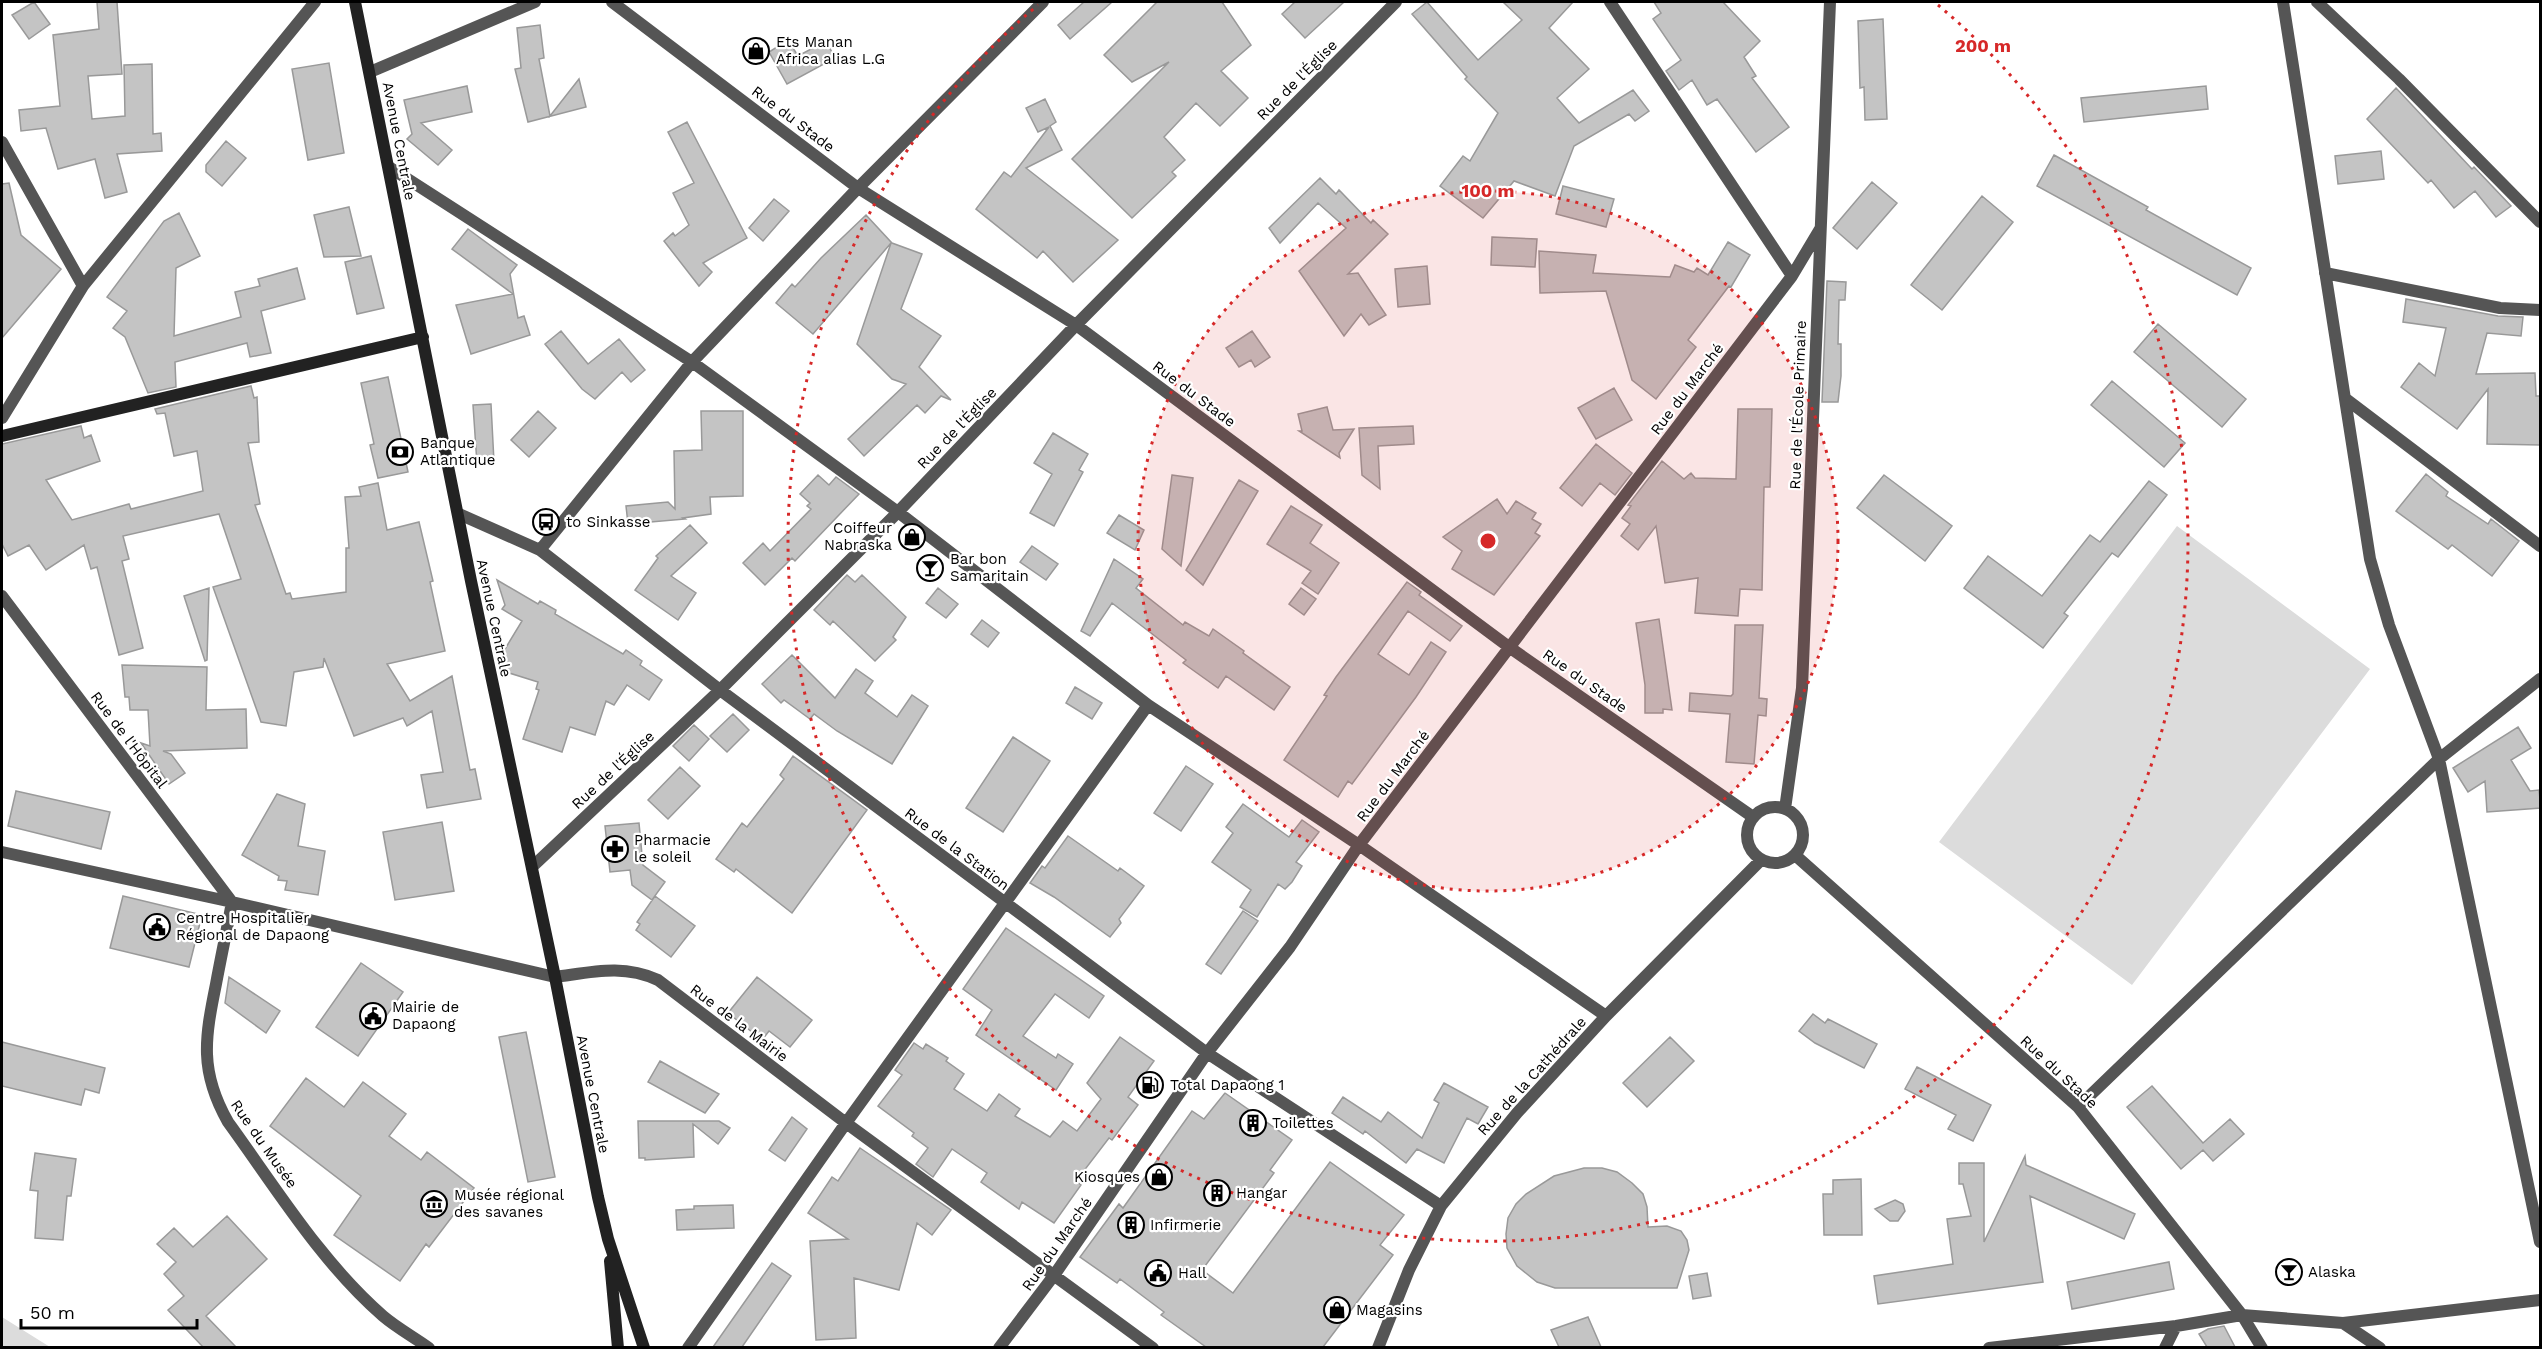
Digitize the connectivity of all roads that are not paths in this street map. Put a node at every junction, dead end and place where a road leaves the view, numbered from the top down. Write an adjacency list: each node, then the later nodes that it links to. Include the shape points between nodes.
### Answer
1 (315, 2): 19 (street)
2 (355, 2): 11 (main road, Avenue Centrale)
3 (536, 2): 11 (street)
4 (612, 2): 14 (street, Rue du Stade)
5 (1043, 2): 14 (street)
6 (1396, 2): 21 (street, Rue de l'Église)
7 (1610, 2): 18 (street)
8 (1830, 2): 16 (street, Rue de l'École Primaire)
9 (2283, 2): 17 (street)
10 (2317, 2): 15 (street)
11 (370, 72): 13 (main road, Avenue Centrale)
12 (2, 142): 19 (street)
13 (389, 167): 22 (main road, Avenue Centrale); 23 (street)
14 (858, 188): 21 (street, Rue du Stade); 23 (street)
15 (2541, 222)
16 (1820, 229): 18 (street, Rue du Marché); 37 (street, Rue de l'École Primaire, via 1802,688)
17 (2325, 273): 20 (street, via 2500,308); 24 (street)
18 (1792, 276): 32 (street, Rue du Marché)
19 (83, 286): 25 (street)
20 (2541, 310)
21 (1076, 325): 27 (street, Rue de l'Église); 32 (street, Rue du Stade)
22 (423, 337): 26 (main road); 28 (main road, Avenue Centrale)
23 (692, 362): 27 (street); 30 (street)
24 (2346, 399): 29 (street); 36 (street, via 2370,559 2389,625)
25 (2, 418)
26 (2, 436)
27 (898, 512): 34 (street, Rue de l'Église); 35 (street)
28 (459, 514): 30 (street, Rue de la Station); 43 (main road, Avenue Centrale)
29 (2541, 546)
30 (540, 550): 34 (street, Rue de la Station)
31 (2, 596): 44 (street, Rue de l'Hôpital)
32 (1509, 646): 38 (street, Rue du Stade); 39 (street, Rue du Marché)
33 (2541, 679): 36 (street)
34 (720, 690): 43 (street, Rue de l'Église); 45 (street, Rue de la Station)
35 (1148, 705): 39 (street); 45 (street)
36 (2439, 759): 49 (street); 53 (street)
37 (1785, 809): 38 (street, via 1767,808); 41 (street, via 1802,829)
38 (1753, 817): 42 (street, via 1746,836 1753,854)
39 (1359, 845): 47 (street); 48 (street, Rue du Marché, via 1290,947)
40 (2, 852): 44 (street, Rue de la Mairie)
41 (1796, 855): 42 (street, via 1779,863); 49 (street, Rue du Stade)
42 (1761, 860): 47 (street, Rue de la Cathédrale)
43 (532, 867): 46 (main road, Avenue Centrale)
44 (232, 902): 46 (street, Rue de la Mairie); 59 (street, Rue du Musée, via 206,1033 210,1080 217,1104 350,1284 384,1317)
45 (1004, 903): 48 (street, Rue de la Station); 50 (street)
46 (555, 976): 50 (street, Rue de la Mairie, via 627,970 658,980); 52 (main road, Avenue Centrale)
47 (1606, 1016): 51 (street, Rue de la Cathédrale, via 1517,1113)
48 (1207, 1053): 51 (street, Rue de la Station); 54 (street, Rue du Marché)
49 (2078, 1107): 56 (street, Rue du Stade)
50 (846, 1123): 54 (street, Rue de la Mairie); 62 (street)
51 (1440, 1206): 65 (street, Rue de la Cathédrale)
52 (608, 1239): 60 (main road, Avenue Centrale); 61 (main road, Avenue Centrale)
53 (2541, 1242)
54 (1055, 1274): 63 (street, Rue du Marché); 64 (street, Rue de la Mairie)
55 (2541, 1300): 57 (street)
56 (2242, 1315): 57 (street); 58 (street); 68 (street, Rue du Stade)
57 (2343, 1323): 69 (street)
58 (2176, 1326): 66 (street); 67 (street)
59 (429, 1347)
60 (618, 1347)
61 (644, 1347)
62 (687, 1347)
63 (999, 1347)
64 (1153, 1347)
65 (1378, 1347)
66 (1989, 1347)
67 (2165, 1347)
68 (2262, 1347)
69 (2380, 1347)

